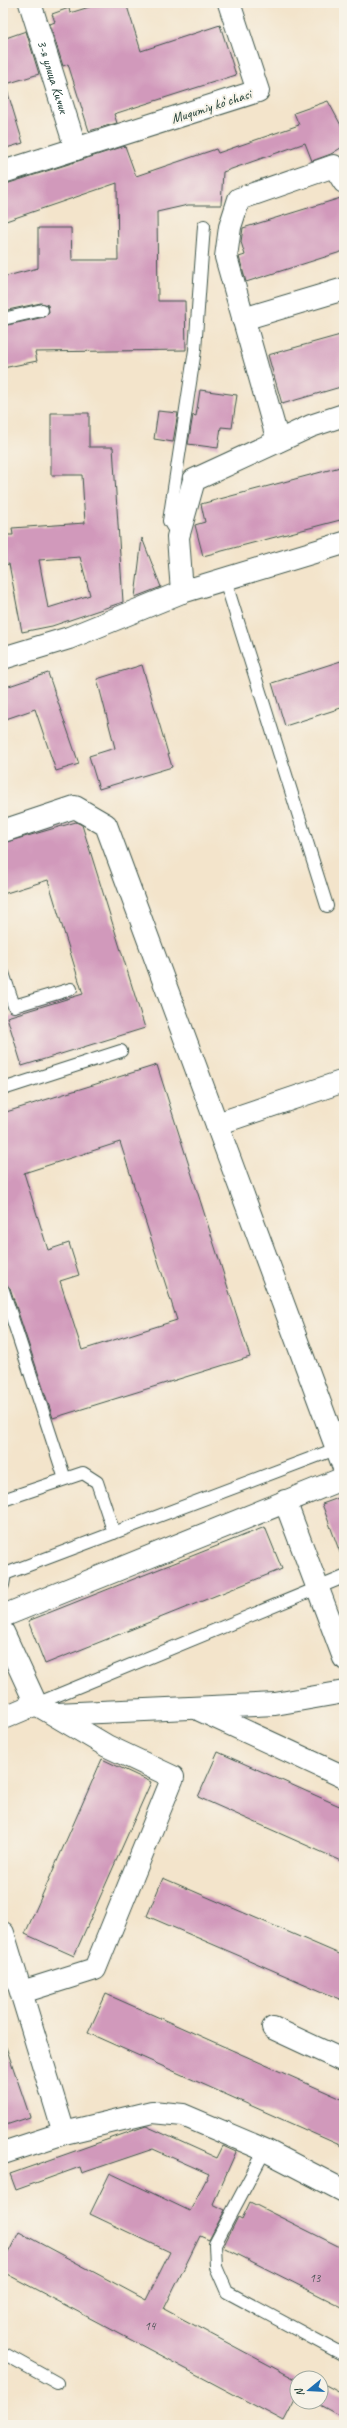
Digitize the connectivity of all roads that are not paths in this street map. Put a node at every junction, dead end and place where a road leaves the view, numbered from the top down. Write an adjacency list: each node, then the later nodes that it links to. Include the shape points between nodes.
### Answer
1 (30, 3): 3 (street, 3-я улица Кичик)
2 (230, 3): 3 (street, Muqumiy koʻchasi, via 258,91)
3 (76, 149): 4 (street)
4 (3, 172)
5 (344, 182): 10 (street, via 334,166 239,198 230,227 226,257)
6 (204, 226): 13 (lane, via 195,350 169,521)
7 (344, 289): 10 (street)
8 (42, 310): 9 (lane)
9 (3, 319)
10 (242, 319): 12 (street)
11 (344, 415): 12 (street)
12 (278, 440): 13 (street, via 194,480)
13 (178, 537): 16 (street)
14 (344, 543): 15 (street)
15 (225, 580): 16 (street); 19 (lane)
16 (182, 592): 17 (street, via 69,638)
17 (3, 658)
18 (3, 832): 25 (street, via 75,807 106,825)
19 (327, 906)
20 (3, 973): 21 (lane, via 14,1006)
21 (71, 988)
22 (121, 1051): 24 (lane)
23 (344, 1081): 25 (street)
24 (3, 1089)
25 (217, 1124): 27 (street)
26 (3, 1290): 29 (lane)
27 (342, 1454): 32 (lane)
28 (344, 1478): 31 (street)
29 (65, 1479): 30 (lane); 32 (lane, via 83,1474 97,1482)
30 (3, 1500)
31 (285, 1501): 35 (street); 36 (street)
32 (114, 1533): 34 (lane, via 5,1574)
33 (344, 1577): 35 (lane)
34 (3, 1585)
35 (318, 1588): 38 (street); 40 (lane)
36 (3, 1616)
37 (3, 1632): 40 (street)
38 (344, 1658)
39 (344, 1692): 41 (street, via 275,1704)
40 (36, 1704): 42 (street); 43 (street)
41 (199, 1709): 42 (street); 44 (street)
42 (56, 1714): 46 (street, via 107,1746 173,1777 95,1968)
43 (3, 1718)
44 (344, 1777)
45 (3, 1933): 46 (street)
46 (22, 1992): 49 (street)
47 (273, 2028): 48 (street)
48 (344, 2061)
49 (64, 2133): 50 (street, via 152,2112 183,2115); 51 (street)
50 (265, 2150): 52 (street); 54 (lane, via 215,2244 216,2267 227,2292)
51 (3, 2153)
52 (344, 2191)
53 (3, 2353): 55 (lane)
54 (344, 2355)
55 (57, 2383)

